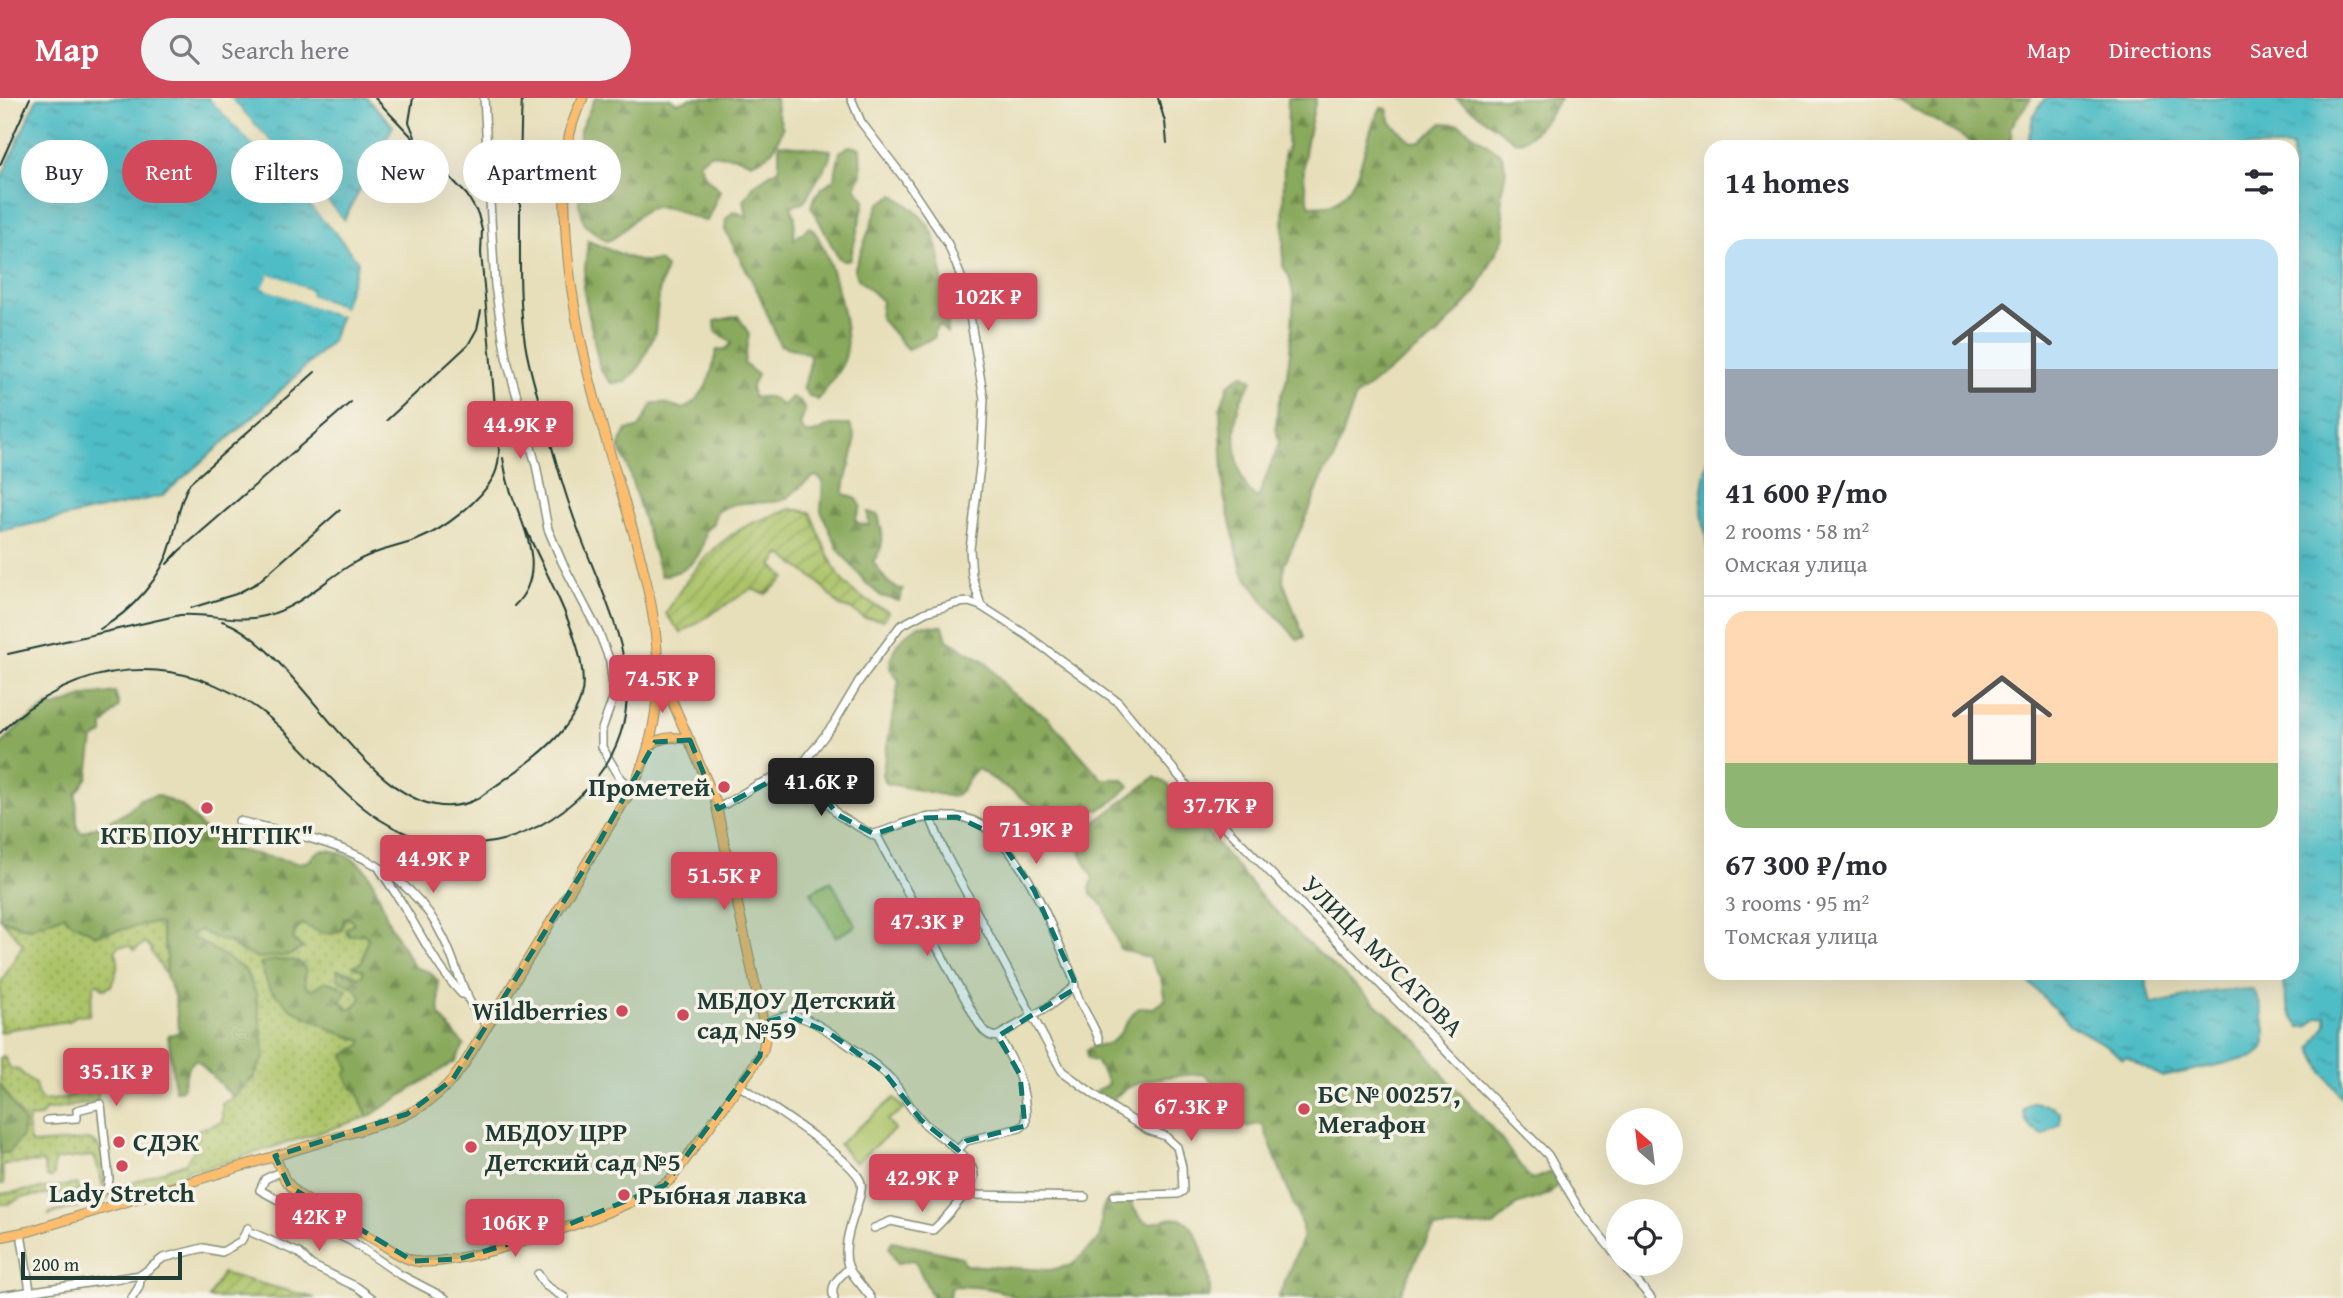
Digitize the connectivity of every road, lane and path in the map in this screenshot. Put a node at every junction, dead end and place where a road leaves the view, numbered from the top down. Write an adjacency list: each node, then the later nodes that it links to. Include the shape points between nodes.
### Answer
1 (484, 98): 9 (street, via 495,286 506,358 536,465 548,529 610,661 614,696 602,729 602,747)
2 (583, 98): 5 (main road, via 568,143 569,272 582,348 650,592)
3 (851, 98): 4 (street, via 861,122 948,244 965,287 984,399 970,549)
4 (981, 606): 8 (street, via 958,603 900,626 833,725); 34 (street, УЛИЦА МУСАТОВА, via 1118,702 1198,799 1548,1154 1579,1209)
5 (657, 677): 6 (main road); 7 (main road)
6 (690, 740): 7 (main road, via 661,739); 10 (main road)
7 (650, 746): 9 (main road)
8 (799, 766): 10 (street); 13 (street, via 838,815)
9 (632, 789): 19 (main road)
10 (717, 809): 18 (main road)
11 (930, 817): 13 (street); 15 (street, via 968,818 997,836 1034,890); 17 (street)
12 (239, 821): 14 (street, via 312,838)
13 (874, 834): 20 (street, via 975,1017 988,1035)
14 (376, 864): 16 (street, via 431,956); 16 (street, via 429,910)
15 (1074, 988): 17 (street); 21 (street)
16 (467, 995): 19 (street)
17 (1033, 1016): 20 (street); 29 (street, via 1062,1071 1177,1147 1183,1191)
18 (764, 1023): 22 (main road, via 763,1050); 24 (street, via 801,1017 834,1036 884,1072 921,1120)
19 (487, 1026): 25 (main road, via 453,1079 422,1107)
20 (998, 1036): 24 (street, via 1020,1075 1026,1123 966,1141)
21 (1099, 1040)
22 (740, 1086): 26 (main road, via 672,1178 654,1192 555,1230 459,1259 422,1262 402,1256 298,1195); 35 (street, via 812,1135 859,1176 862,1190 848,1238)
23 (47, 1120): 27 (street, via 77,1118 77,1110 101,1104)
24 (958, 1150): 28 (street, via 973,1171)
25 (275, 1156): 26 (main road); 32 (main road)
26 (281, 1171): 43 (street, via 265,1179 260,1190)
27 (107, 1189)
28 (968, 1192): 30 (street); 31 (street, via 933,1230 891,1221)
29 (1114, 1196)
30 (1085, 1197)
31 (874, 1228)
32 (21, 1233): 33 (main road); 39 (street)
33 (0, 1237)
34 (1606, 1243)
35 (849, 1268): 45 (street, via 833,1285); 46 (street)
36 (141, 1275): 39 (street); 41 (street); 42 (street, via 163,1258 203,1248 222,1252 251,1231 299,1253 310,1265)
37 (538, 1275): 44 (street)
38 (1632, 1276): 47 (street)
39 (30, 1291): 40 (street)
40 (0, 1296)
41 (132, 1298)
42 (372, 1298)
43 (445, 1298)
44 (565, 1298)
45 (834, 1298)
46 (871, 1298)
47 (1651, 1298)

